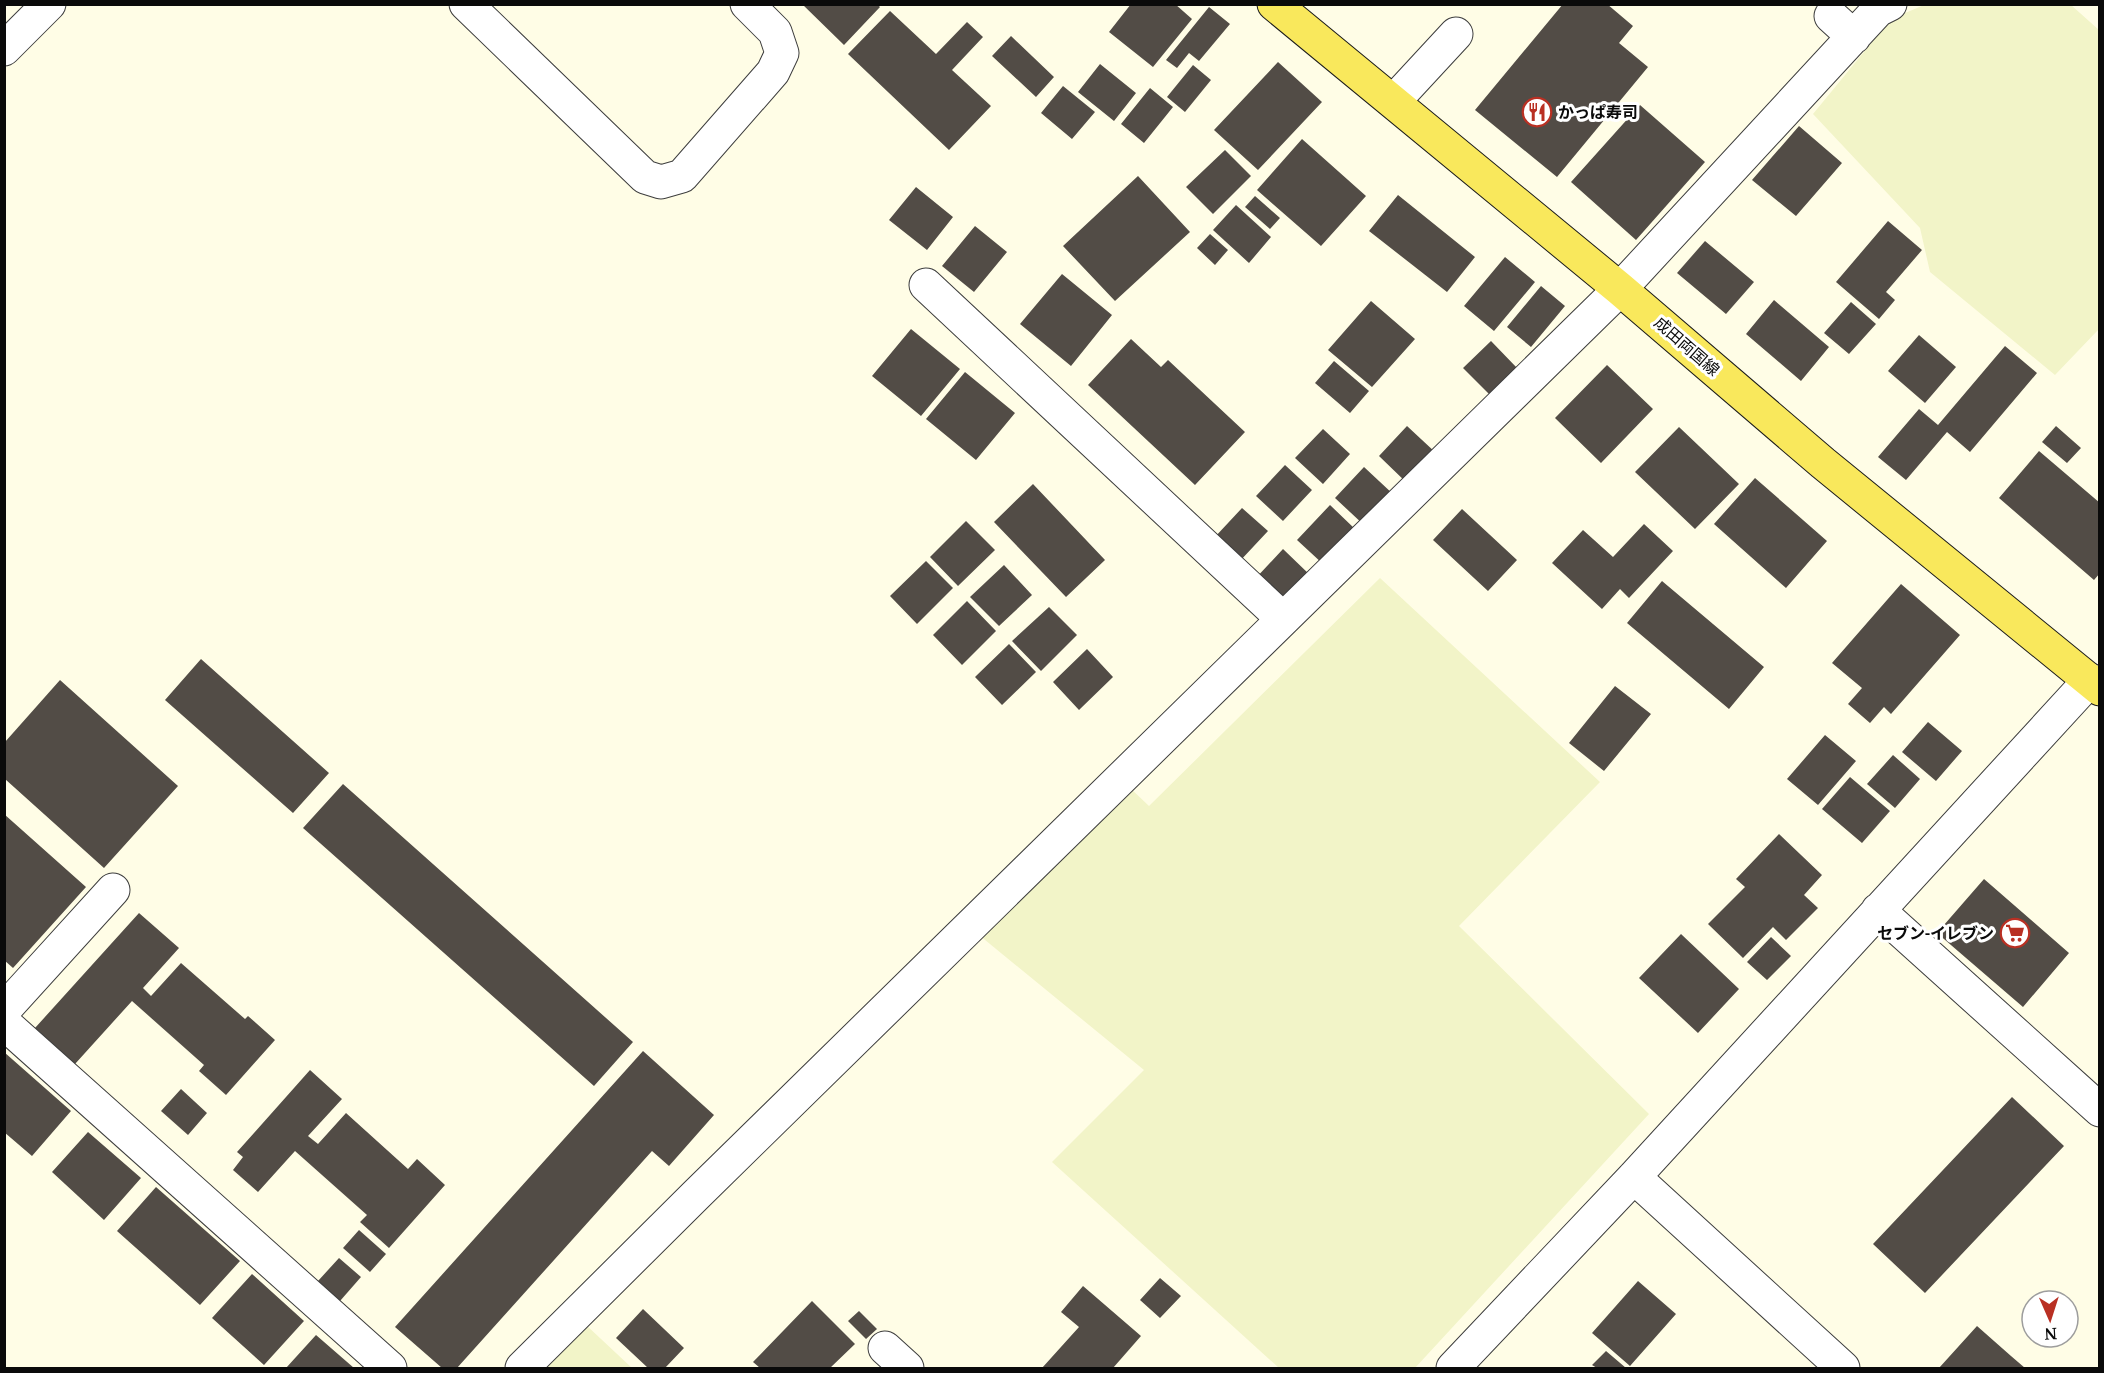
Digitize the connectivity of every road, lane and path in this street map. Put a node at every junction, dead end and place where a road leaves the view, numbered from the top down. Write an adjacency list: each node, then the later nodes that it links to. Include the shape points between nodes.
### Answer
1 (49, 4): 7 (street)
2 (466, 4): 3 (street, via 645,177 661,182 682,176 773,72 782,53 775,32)
3 (747, 4)
4 (1274, 4): 8 (main road, 成田両国線)
5 (1890, 4): 10 (street, via 1842,27)
6 (1456, 34): 8 (street)
7 (4, 49)
8 (1394, 101): 10 (main road, 成田両国線)
9 (926, 285): 11 (street)
10 (1620, 289): 11 (street); 12 (main road, 成田両国線, via 1823,463)
11 (1283, 619): 20 (street)
12 (2095, 685): 14 (street)
13 (113, 890): 15 (street)
14 (1878, 910): 17 (street); 18 (street)
15 (4, 1010)
16 (4, 1023): 19 (street)
17 (2100, 1110)
18 (1634, 1177): 21 (street); 22 (street)
19 (390, 1368)
20 (522, 1368)
21 (1453, 1368)
22 (1843, 1368)

